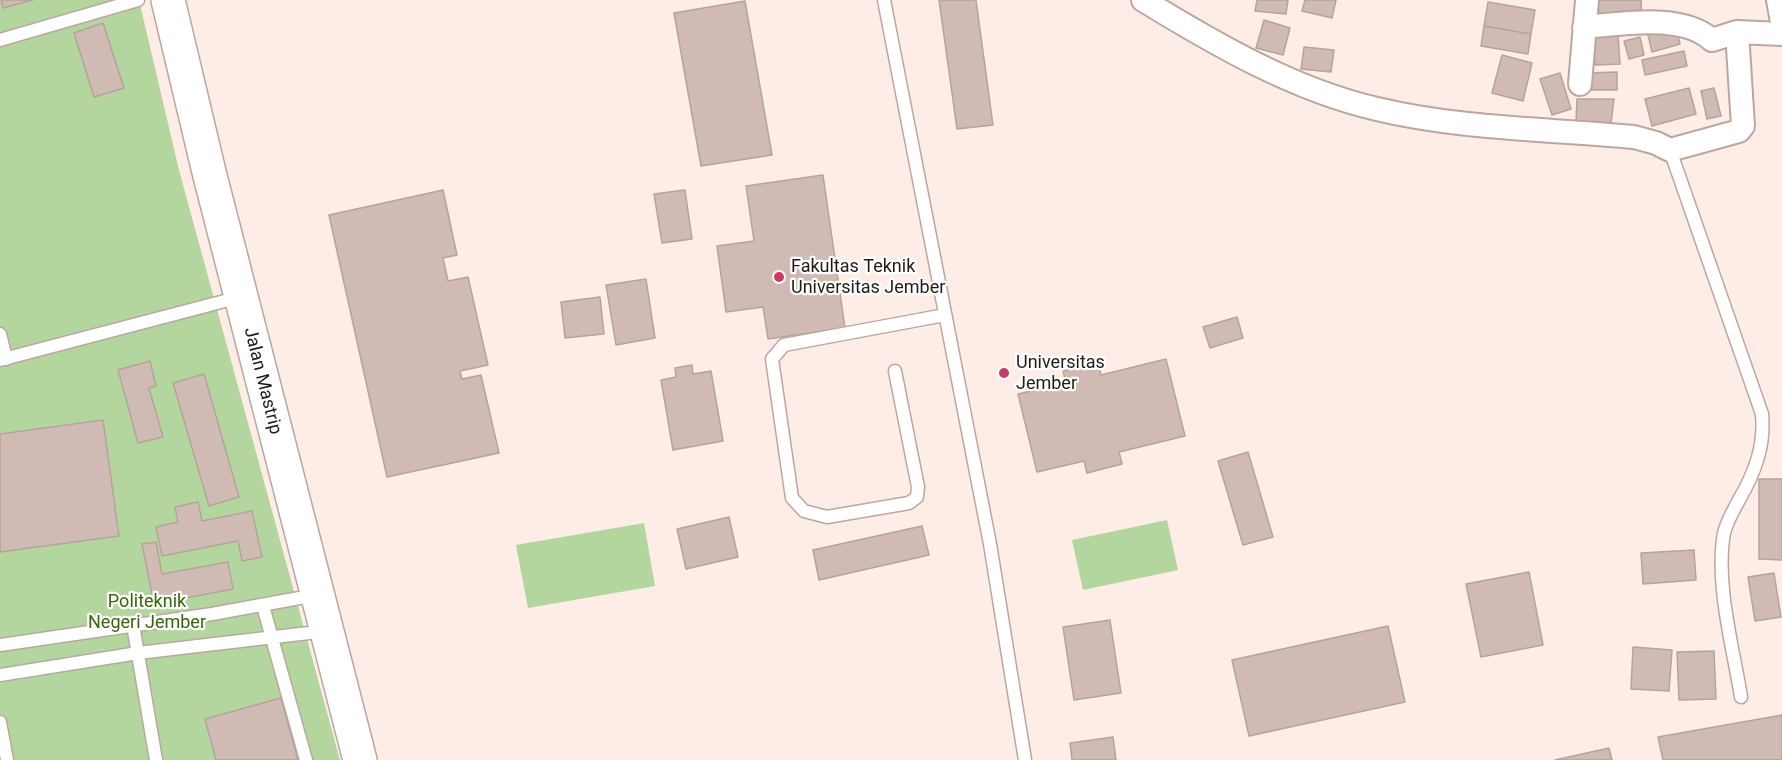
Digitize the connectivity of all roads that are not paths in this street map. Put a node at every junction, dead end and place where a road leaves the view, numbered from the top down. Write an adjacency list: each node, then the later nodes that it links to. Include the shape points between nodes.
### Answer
1 (138, 0): 11 (lane)
2 (168, 0): 14 (main road, Jalan Mastrip)
3 (885, 0): 15 (lane)
4 (1143, 0): 13 (street, via 1204,37 1315,91 1376,109 1428,119 1634,136)
5 (1587, 0): 8 (street)
6 (1778, 0): 7 (street)
7 (1782, 22)
8 (1584, 27): 9 (street, via 1676,23 1696,28 1712,40); 12 (street)
9 (1737, 32): 10 (street); 13 (street, via 1743,126 1739,131)
10 (1782, 34)
11 (0, 40)
12 (1580, 84)
13 (1670, 150): 27 (lane, via 1762,414 1760,455 1724,534 1723,581)
14 (240, 297): 17 (lane); 19 (main road, Jalan Mastrip)
15 (945, 315): 18 (lane, via 784,345 772,359 792,498 804,511 827,517 909,503 916,497 918,487); 33 (lane, via 990,544)
16 (0, 334): 17 (lane)
17 (3, 359)
18 (895, 371)
19 (316, 595): 20 (lane); 22 (main road, Jalan Mastrip)
20 (263, 606): 21 (lane); 23 (lane)
21 (133, 625): 24 (lane); 25 (lane)
22 (326, 631): 23 (lane); 32 (main road, Jalan Mastrip)
23 (271, 639): 25 (lane); 31 (lane)
24 (0, 645)
25 (138, 653): 26 (lane); 30 (lane)
26 (0, 675)
27 (1741, 697)
28 (0, 722): 29 (lane)
29 (7, 760)
30 (156, 760)
31 (306, 760)
32 (360, 760)
33 (1024, 760)

